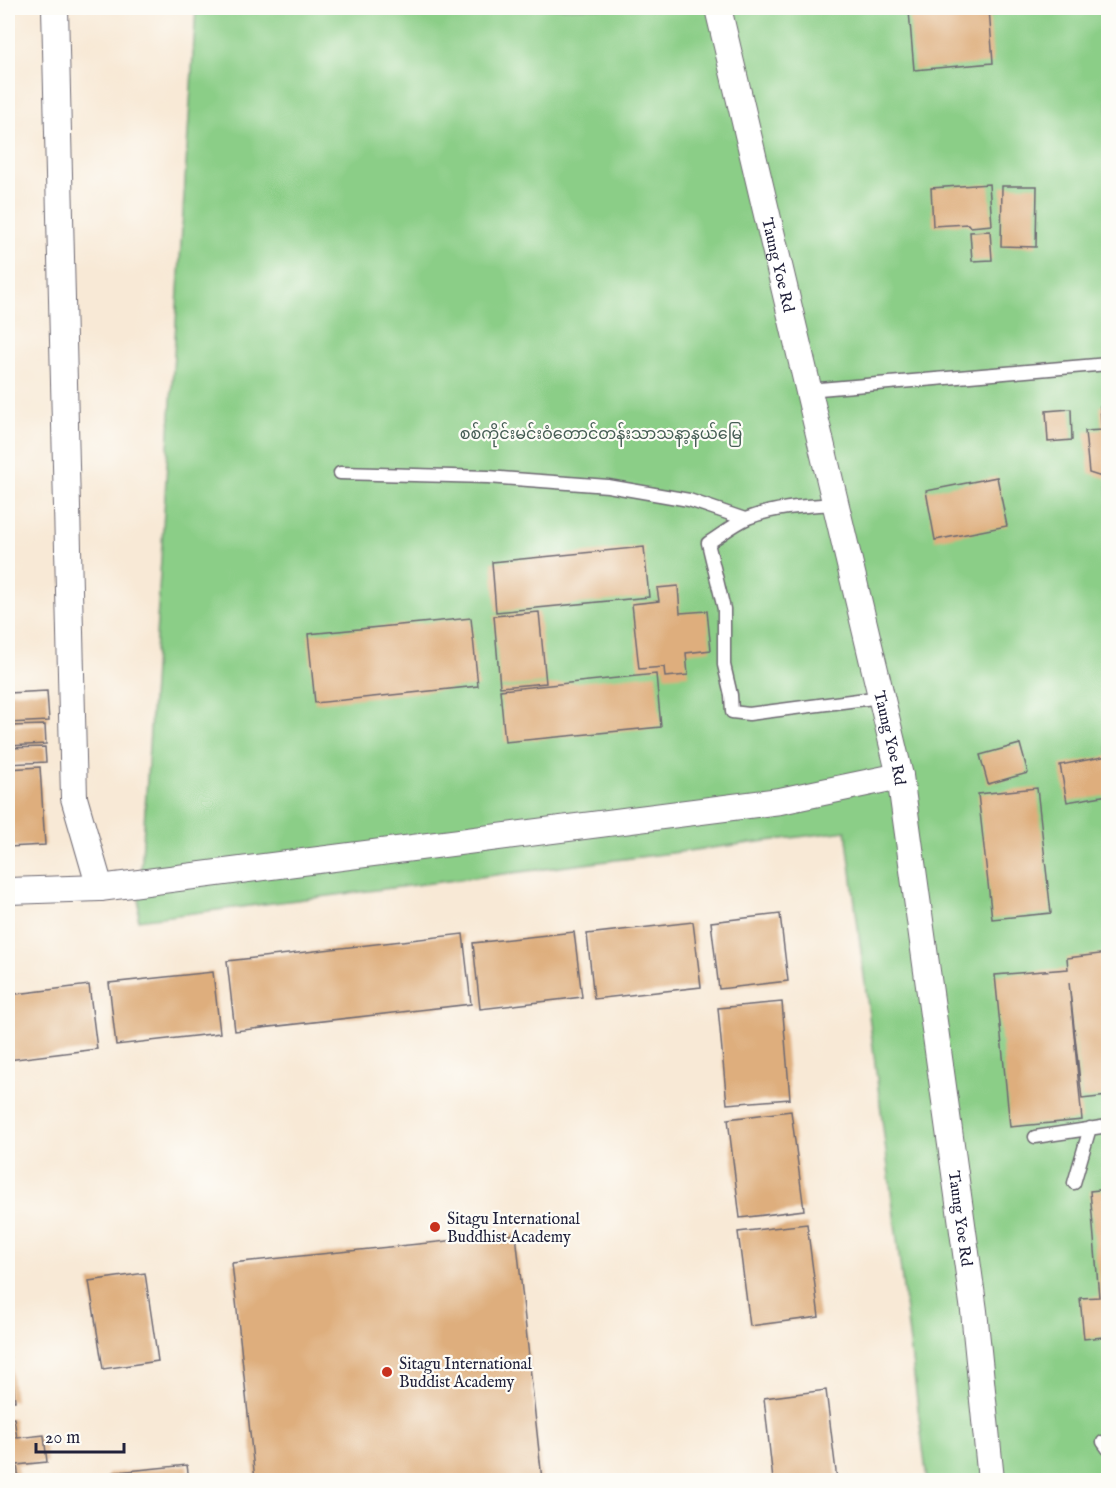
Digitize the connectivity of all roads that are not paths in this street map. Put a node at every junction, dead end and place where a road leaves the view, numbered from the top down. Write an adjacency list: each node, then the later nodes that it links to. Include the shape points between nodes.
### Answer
1 (55, 8): 10 (street, via 74,798)
2 (718, 8): 4 (street, Taung Yoe Rd)
3 (1108, 364): 4 (lane)
4 (808, 390): 6 (street, Taung Yoe Rd)
5 (340, 473): 7 (lane, via 489,477 608,486 689,500)
6 (835, 504): 7 (lane, via 789,507); 8 (street, Taung Yoe Rd)
7 (746, 519): 8 (lane, via 708,543 724,609 724,665 732,712 749,714)
8 (881, 697): 9 (street, Taung Yoe Rd)
9 (900, 776): 10 (street, via 780,801); 16 (street, Taung Yoe Rd, via 974,1311)
10 (100, 888): 11 (street)
11 (8, 891)
12 (1108, 1126): 13 (lane)
13 (1090, 1128): 14 (lane); 15 (lane)
14 (1035, 1137)
15 (1074, 1183)
16 (991, 1480)

